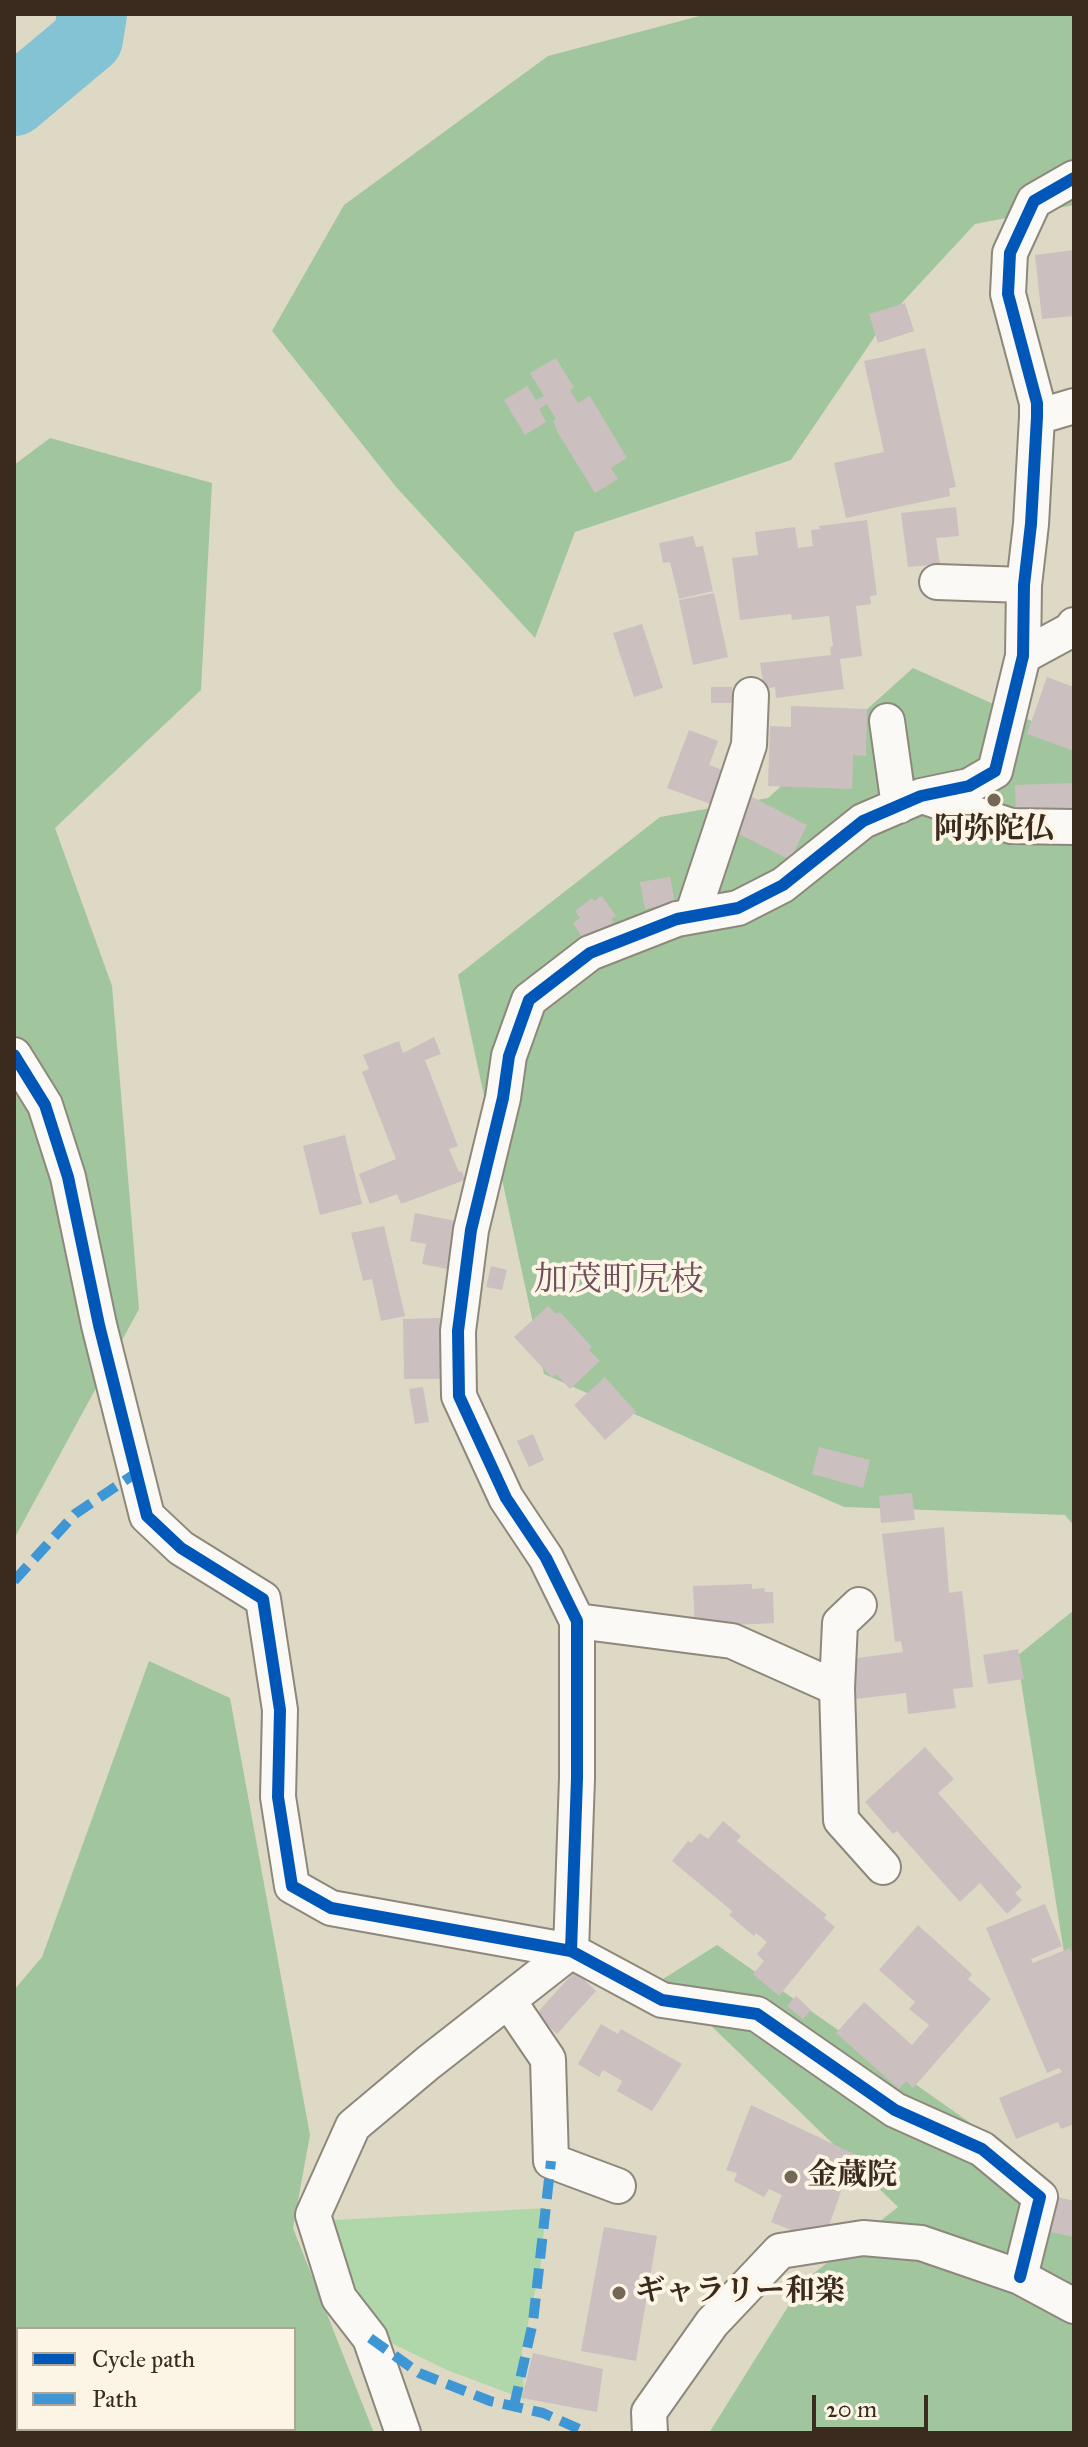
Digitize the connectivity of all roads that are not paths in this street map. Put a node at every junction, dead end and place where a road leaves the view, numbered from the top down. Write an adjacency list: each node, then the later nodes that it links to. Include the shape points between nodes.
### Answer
1 (1074, 178): 3 (street, via 1034,201 1010,253 1008,294)
2 (1074, 406): 3 (street)
3 (1037, 417): 5 (street)
4 (937, 582): 5 (street)
5 (1024, 585): 7 (street)
6 (1074, 625): 7 (street)
7 (1023, 656): 10 (street, via 995,771 969,786)
8 (751, 695): 12 (street, via 749,745)
9 (887, 721): 10 (street)
10 (910, 801): 11 (street, via 1011,826); 12 (street, via 863,821 783,885 738,908)
11 (1074, 827)
12 (692, 916): 15 (street, via 590,953 529,1000 509,1056 471,1230 458,1331 459,1396 506,1498 546,1558)
13 (14, 1055): 18 (street, via 45,1105 68,1177 147,1516 181,1548 263,1599 280,1710 278,1797 292,1886 331,1908)
14 (859, 1605): 16 (street, via 840,1623)
15 (577, 1621): 16 (street, via 732,1641); 18 (street)
16 (837, 1688): 17 (street, via 841,1820)
17 (883, 1867)
18 (571, 1951): 19 (street); 21 (street, via 662,2000 757,2014 895,2110 982,2149 1040,2197)
19 (508, 2000): 20 (street, via 548,2059 551,2161); 23 (street, via 353,2126 313,2215 339,2298 370,2338)
20 (618, 2186)
21 (1020, 2277): 22 (street); 24 (street, via 921,2243 863,2238 780,2251 712,2323 649,2412)
22 (1074, 2306)
23 (403, 2433)
24 (650, 2433)

